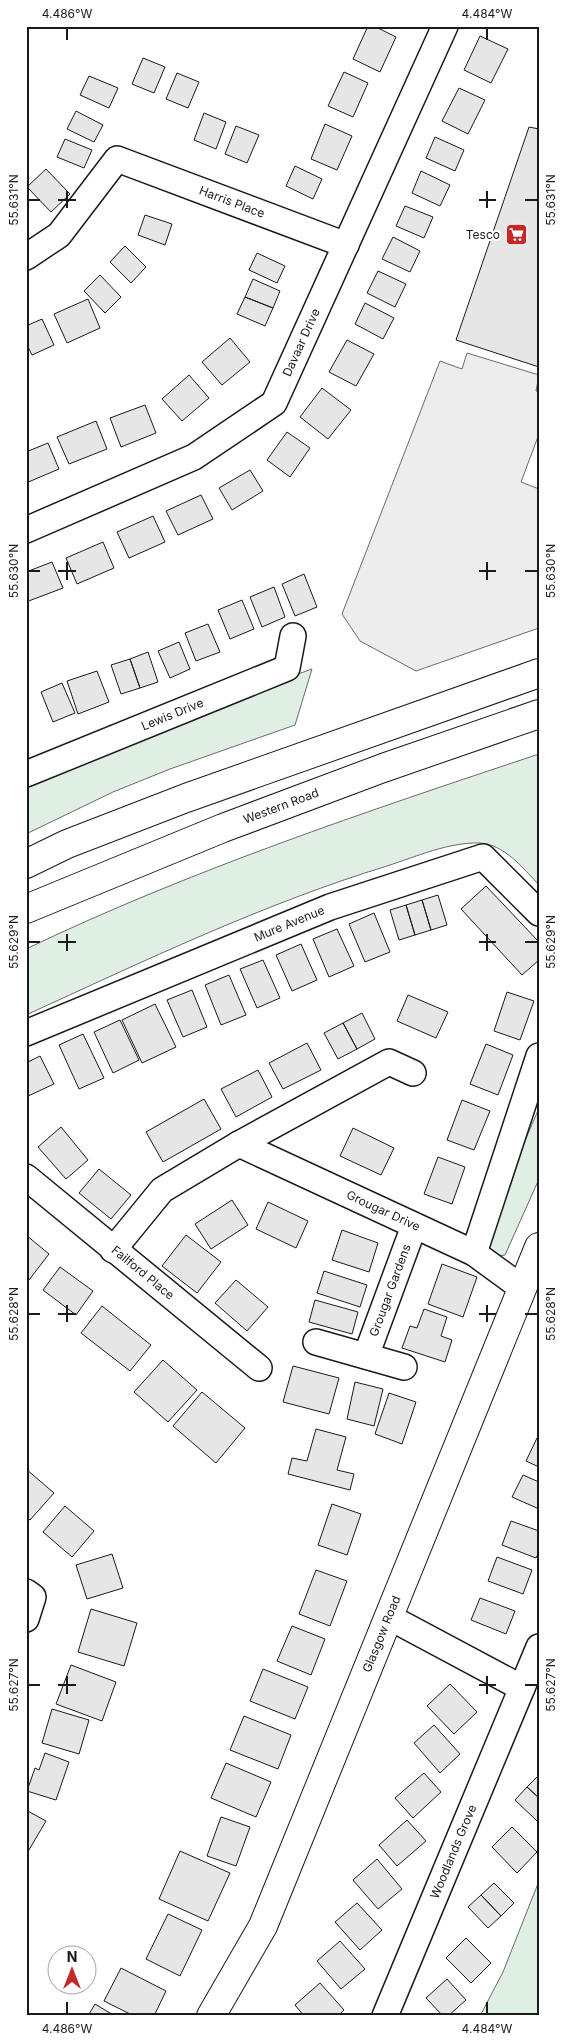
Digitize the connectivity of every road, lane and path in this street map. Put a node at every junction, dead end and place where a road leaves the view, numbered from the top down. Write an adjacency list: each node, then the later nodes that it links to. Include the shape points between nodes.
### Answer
1 (445, 26): 2 (street, Davaar Drive)
2 (346, 245): 3 (street, Harris Place, via 117,159 59,235); 4 (street, Davaar Drive, via 274,403 194,457)
3 (26, 257)
4 (26, 530)
5 (293, 636): 8 (street, Lewis Drive, via 287,668)
6 (539, 673): 9 (main road, via 186,798 67,844)
7 (539, 714): 10 (main road, Western Road, via 232,824)
8 (26, 774)
9 (26, 864)
10 (26, 909)
11 (539, 913): 12 (street, Mure Avenue, via 483,857 330,907)
12 (26, 1034)
13 (539, 1056): 19 (street)
14 (414, 1073): 15 (street, via 389,1062)
15 (239, 1144): 17 (street, Grougar Drive); 18 (street, via 162,1190)
16 (26, 1177): 18 (street, Failford Place)
17 (414, 1226): 19 (street, Grougar Drive); 23 (street, Grougar Gardens)
18 (114, 1250): 25 (street, Failford Place)
19 (474, 1253): 21 (street, Grougar Drive)
20 (537, 1256): 21 (main road, Glasgow Road)
21 (522, 1288): 27 (main road, Glasgow Road)
22 (316, 1342): 23 (street)
23 (366, 1356): 24 (street)
24 (404, 1367)
25 (259, 1368)
26 (26, 1592): 28 (street, via 33,1597)
27 (389, 1617): 30 (street); 31 (main road, Glasgow Road, via 263,1926)
28 (26, 1619)
29 (539, 1647): 30 (street, Woodlands Grove)
30 (522, 1688): 32 (street, Woodlands Grove)
31 (211, 2016)
32 (385, 2016)

